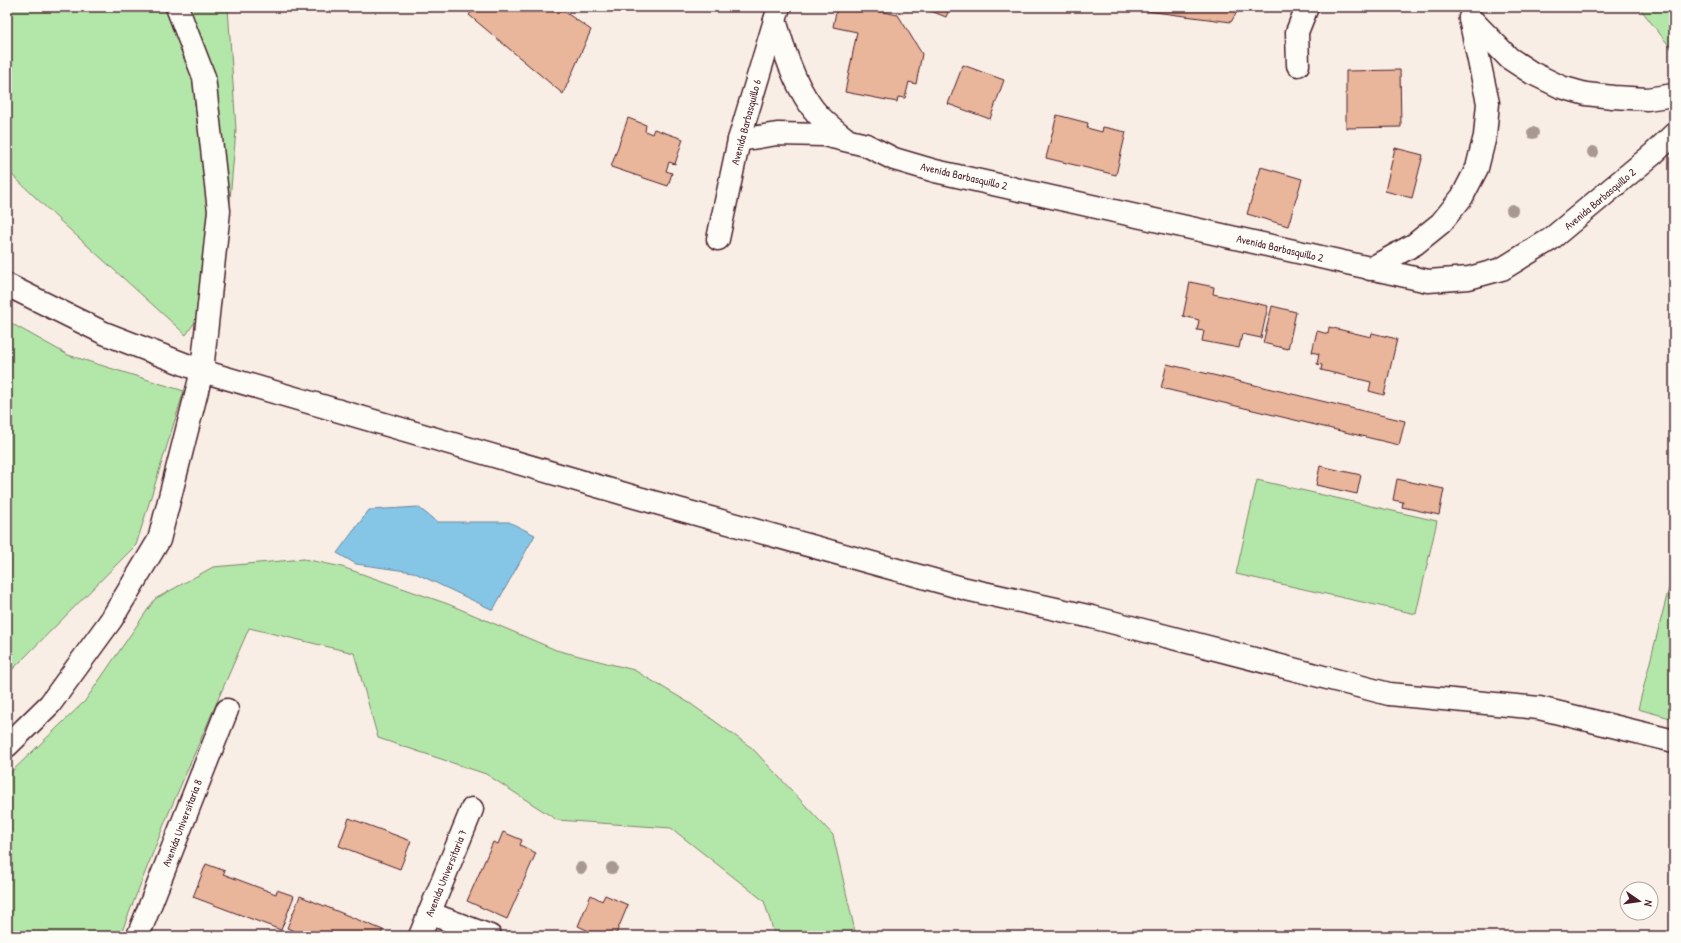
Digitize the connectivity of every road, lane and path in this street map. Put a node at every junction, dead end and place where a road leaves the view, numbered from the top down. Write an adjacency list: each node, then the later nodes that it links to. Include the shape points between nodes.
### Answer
1 (177, 7): 13 (street, via 204,77 219,211)
2 (1307, 7): 5 (street, via 1297,32)
3 (777, 13): 8 (street, Avenida Barbasquillo 6); 9 (street, via 785,54 796,81 811,107)
4 (1467, 13): 6 (street, via 1509,58 1561,87 1586,94 1613,97 1647,99); 11 (street, via 1488,103 1485,136 1477,168 1462,197 1441,223 1415,244)
5 (1298, 66)
6 (1674, 95)
7 (1674, 134): 11 (street, Avenida Barbasquillo 2, via 1551,239 1502,270 1468,278 1428,281)
8 (740, 140): 9 (street, Avenida Barbasquillo 2, via 778,134 824,135); 10 (street, Avenida Barbasquillo 6)
9 (847, 140): 11 (street, Avenida Barbasquillo 2, via 866,145 894,159 935,171)
10 (718, 239)
11 (1370, 269)
12 (7, 285): 13 (street, via 104,333)
13 (202, 371): 15 (street, via 627,495 966,589 1092,617 1389,694 1539,708); 16 (street, via 159,540 111,620 50,704)
14 (227, 710): 19 (street, Avenida Universitaria 8)
15 (1674, 741)
16 (7, 746)
17 (472, 810): 18 (street, Avenida Universitaria 7)
18 (429, 913): 20 (street, Avenida Universitaria 7); 21 (street)
19 (138, 936)
20 (420, 936)
21 (490, 936)

